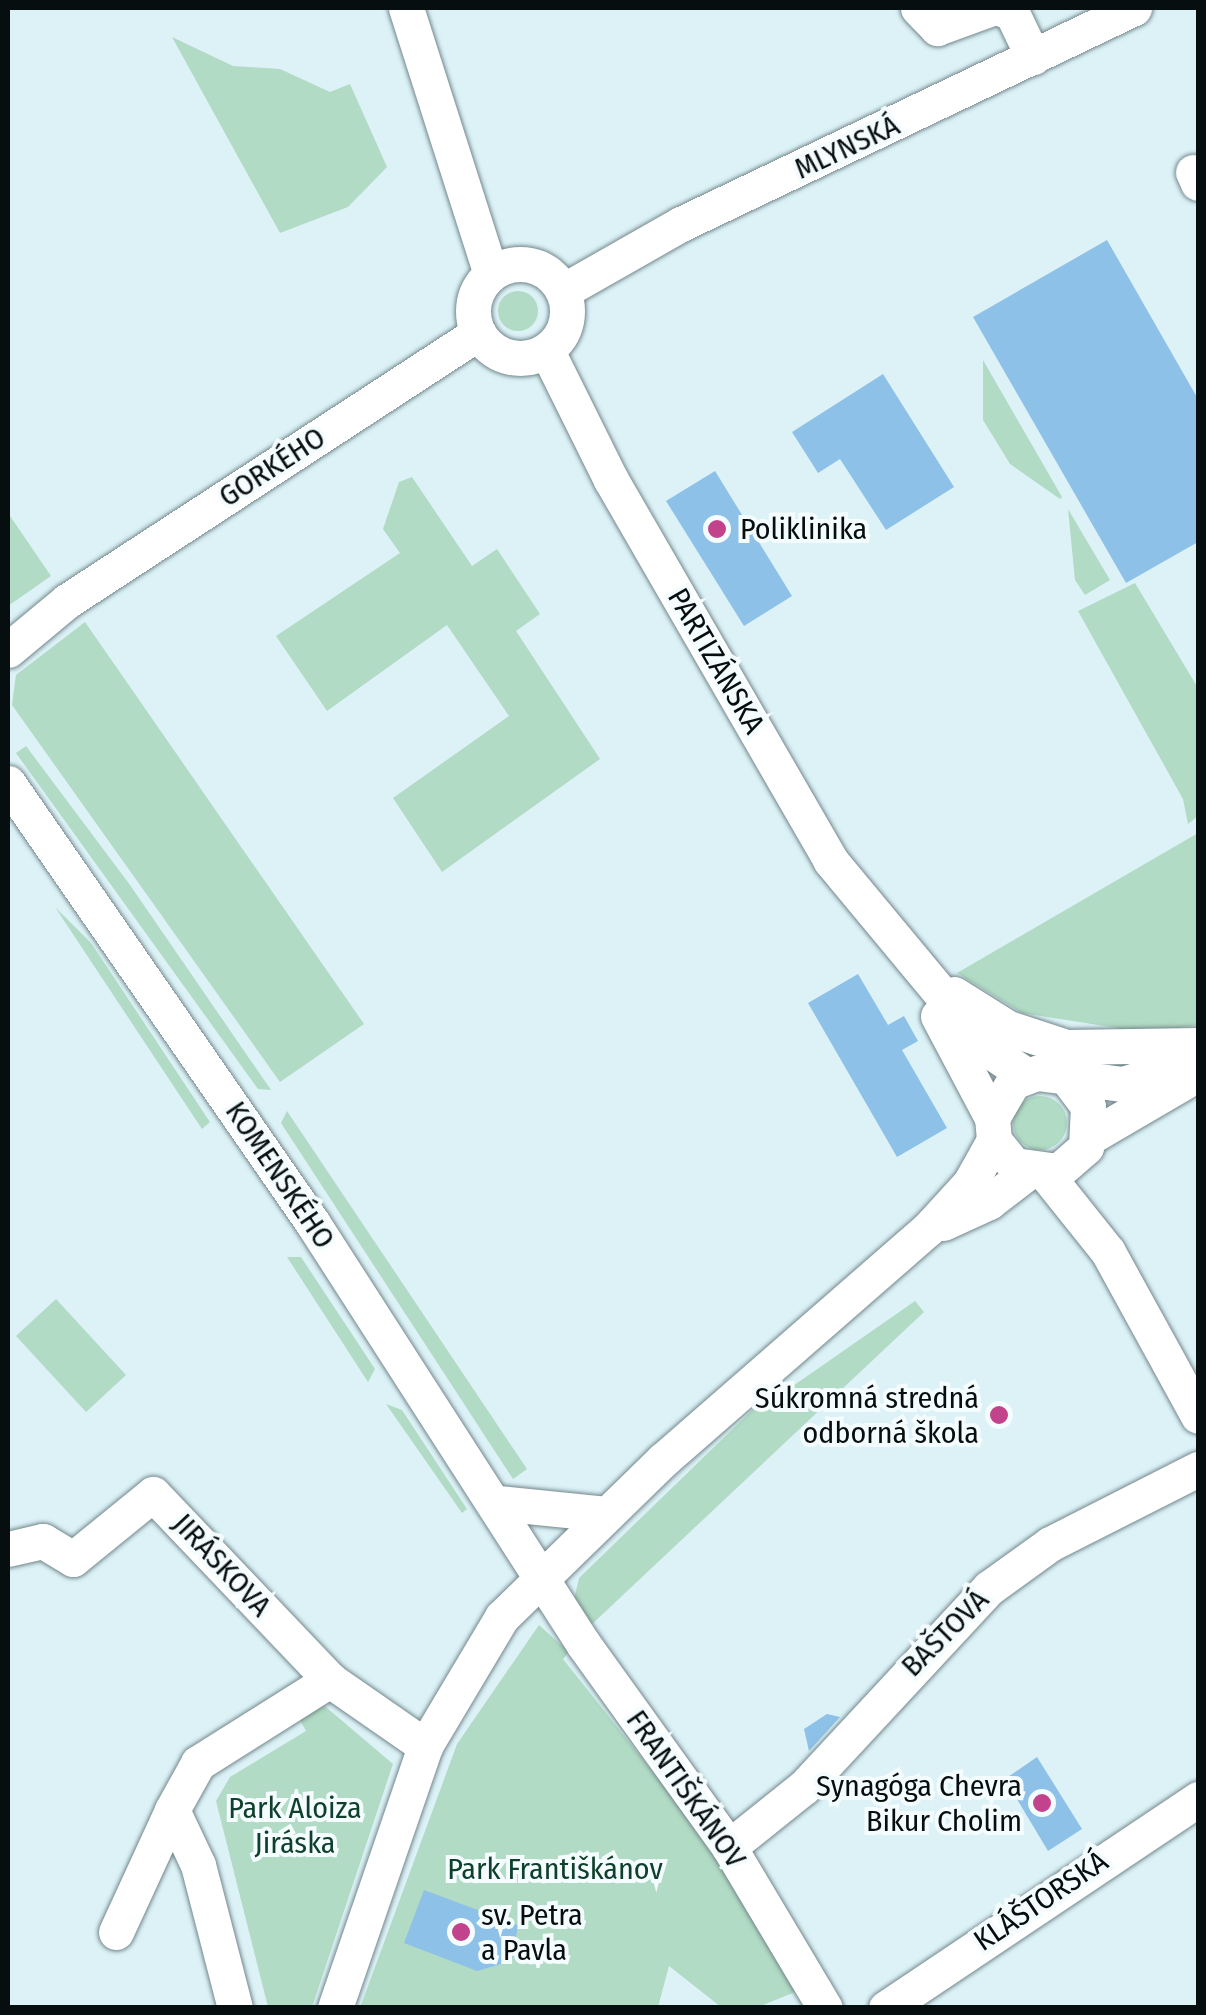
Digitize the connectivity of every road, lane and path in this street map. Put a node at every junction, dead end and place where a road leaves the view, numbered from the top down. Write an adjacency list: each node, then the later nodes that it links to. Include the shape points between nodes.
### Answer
1 (406, 8): 6 (street)
2 (918, 8): 3 (street, via 928,24 944,28)
3 (996, 8): 5 (street, via 1012,13)
4 (1134, 8): 5 (street, MLYNSKÁ)
5 (1033, 57): 7 (street, MLYNSKÁ, via 681,224)
6 (491, 274): 7 (street, via 531,265); 8 (street, via 474,300)
7 (563, 290): 9 (street, via 564,330)
8 (478, 332): 9 (street, via 516,359); 10 (street, GORKÉHO)
9 (547, 351): 14 (street, PARTIZÁNSKA, via 611,480 830,860)
10 (67, 602): 11 (street, GORKÉHO); 12 (street, GORKÉHO)
11 (8, 628)
12 (8, 650)
13 (8, 782): 27 (street, KOMENSKÉHO)
14 (905, 958): 15 (street, via 1008,1028 1066,1047); 18 (street, PARTIZÁNSKA, via 987,1049); 20 (street, PARTIZÁNSKA)
15 (1198, 1044)
16 (1198, 1060): 19 (street, via 1123,1084)
17 (1198, 1074): 21 (street)
18 (1026, 1075): 19 (street); 20 (street, via 1002,1092)
19 (1069, 1081): 21 (street, via 1088,1106)
20 (993, 1129): 22 (street); 23 (street, via 970,1183)
21 (1084, 1146): 22 (street); 24 (street)
22 (1037, 1172): 23 (street); 24 (street)
23 (928, 1229): 28 (street)
24 (1108, 1252): 25 (street)
25 (1198, 1416)
26 (1198, 1469): 35 (street, BAŠTOVÁ, via 1050,1544 989,1588 804,1787)
27 (498, 1503): 28 (street); 30 (street, KOMENSKÉHO)
28 (606, 1514): 30 (street)
29 (8, 1549): 31 (street, JIRÁSKOVA, via 43,1541 72,1559 153,1494)
30 (542, 1574): 32 (street, via 478,1649); 35 (street, FRANTIŠKÁNOV)
31 (330, 1680): 32 (street, JIRÁSKOVA); 34 (street, via 198,1764)
32 (425, 1746): 38 (street)
33 (1198, 1799): 40 (street, KLÁŠTORSKÁ)
34 (172, 1810): 36 (street); 37 (street, via 198,1865)
35 (729, 1847): 39 (street, FRANTIŠKÁNOV)
36 (116, 1932)
37 (235, 2008)
38 (335, 2008)
39 (825, 2008)
40 (886, 2008)

